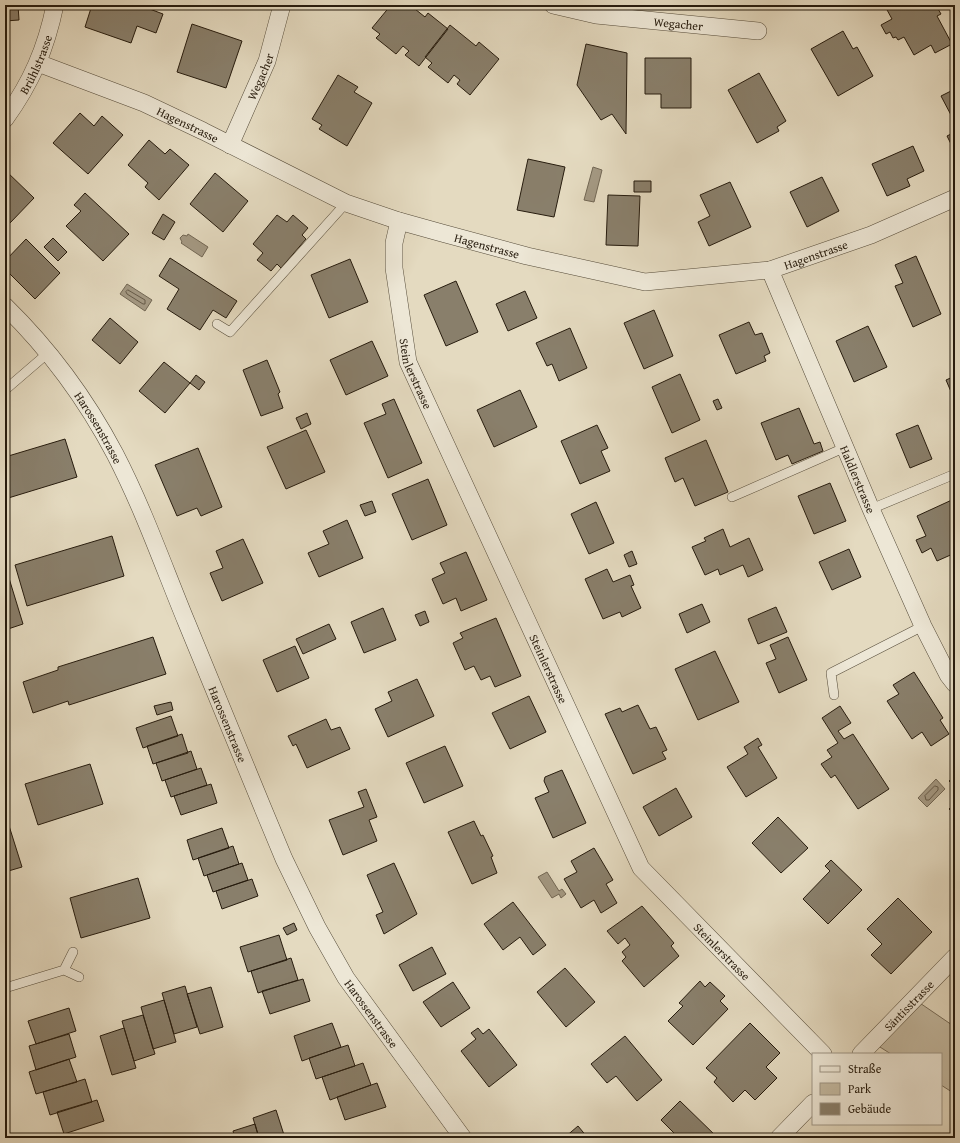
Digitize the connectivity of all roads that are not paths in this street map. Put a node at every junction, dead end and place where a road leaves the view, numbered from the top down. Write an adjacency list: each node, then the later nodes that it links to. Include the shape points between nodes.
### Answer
1 (55, 5): 5 (street, Brühlstrasse, via 51,28)
2 (282, 5): 7 (street, Wegacher, via 267,61)
3 (553, 5): 4 (street, Wegacher, via 596,15)
4 (758, 31)
5 (38, 63): 6 (street, Brühlstrasse, via 19,100); 7 (street, Hagenstrasse, via 144,103)
6 (5, 119)
7 (230, 145): 9 (street, Hagenstrasse)
8 (955, 198): 11 (street, Hagenstrasse, via 871,235)
9 (346, 203): 10 (street, Hagenstrasse); 13 (lane, via 230,332)
10 (399, 221): 11 (street, Hagenstrasse, via 527,256 645,282); 28 (street, Steinlerstrasse, via 394,243 394,268 408,362 641,868)
11 (770, 270): 16 (street, Haldlerstrasse)
12 (5, 306): 14 (street, Harossenstrasse)
13 (216, 324)
14 (48, 353): 15 (lane); 31 (street, Harossenstrasse, via 89,410 130,484 284,859 317,927 360,998)
15 (5, 390)
16 (846, 447): 18 (lane); 19 (street, Haldlerstrasse)
17 (955, 474): 19 (lane)
18 (732, 498)
19 (871, 508): 20 (street, Haldlerstrasse)
20 (923, 626): 21 (street, Haldlerstrasse); 22 (lane, via 831,673)
21 (955, 684)
22 (834, 695)
23 (73, 952): 25 (lane)
24 (955, 956): 29 (street, Säntisstrasse)
25 (64, 970): 26 (lane); 27 (lane)
26 (79, 977)
27 (5, 988)
28 (822, 1053)
29 (862, 1053)
30 (812, 1104): 32 (street)
31 (463, 1138)
32 (779, 1138)

